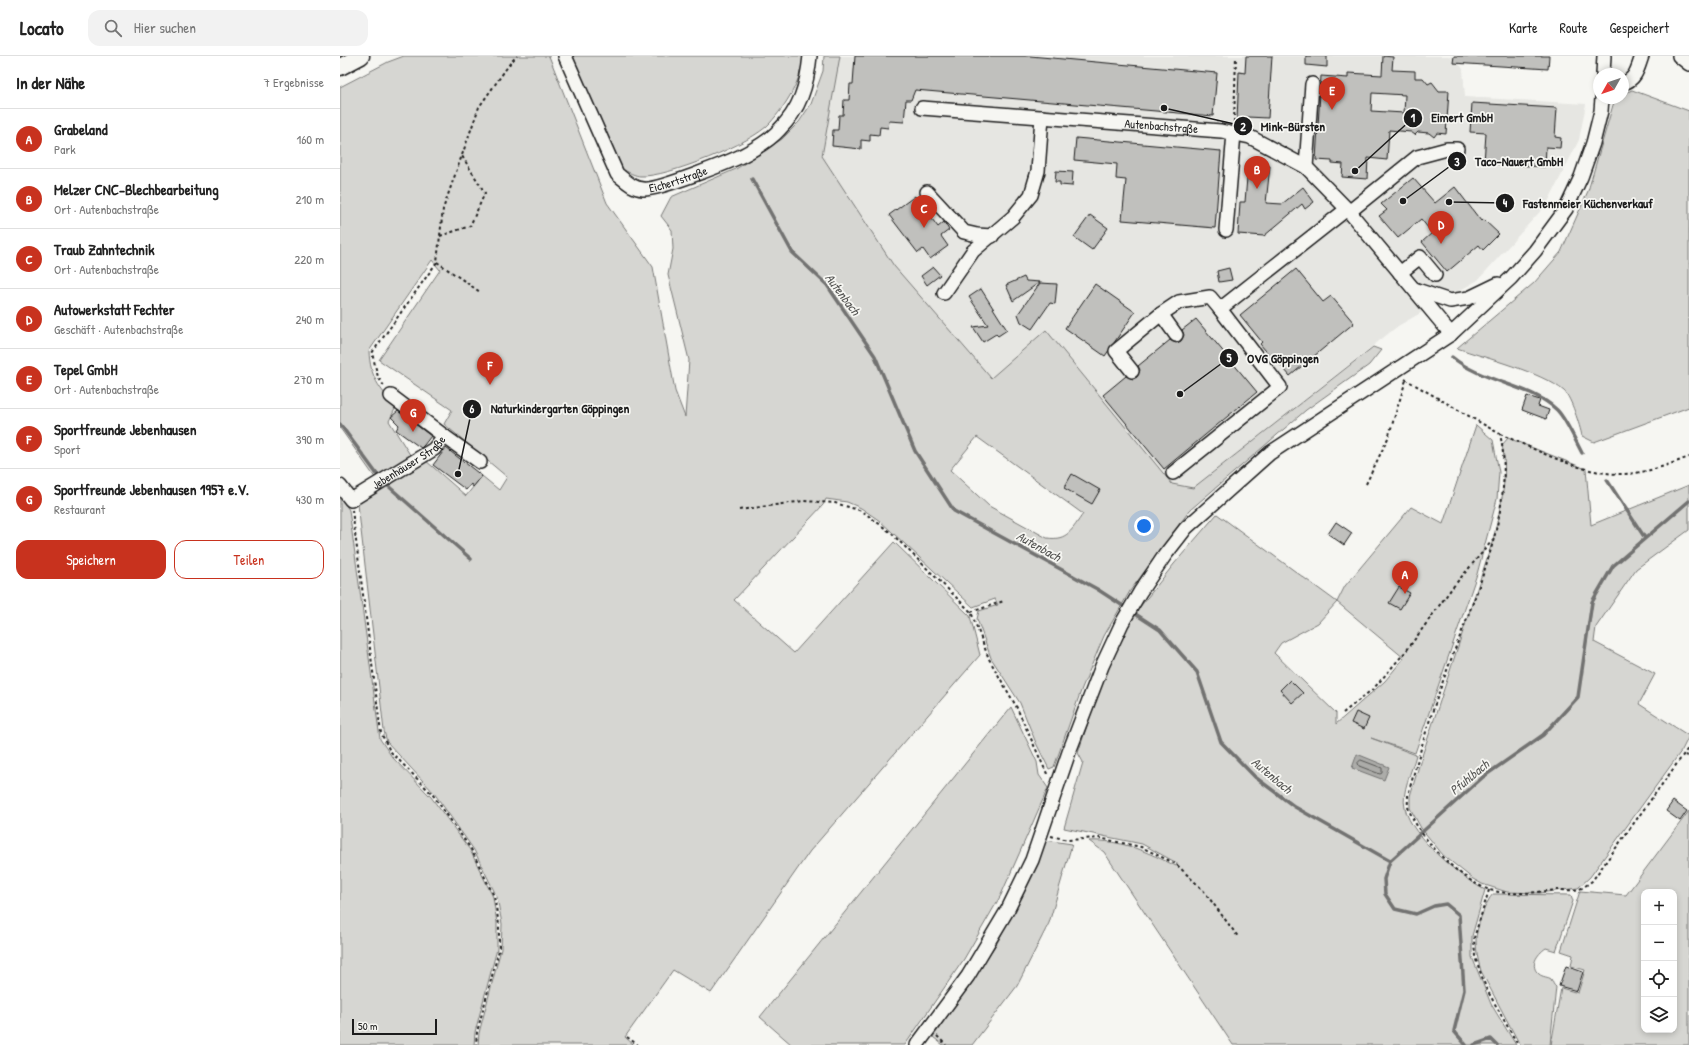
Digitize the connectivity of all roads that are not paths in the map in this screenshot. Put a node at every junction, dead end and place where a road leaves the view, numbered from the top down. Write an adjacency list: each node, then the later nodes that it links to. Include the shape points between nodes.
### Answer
1 (361, 56): 8 (main road)
2 (565, 56): 3 (street, Eichertstraße, via 618,174 632,187 644,190 660,187 745,154 770,138 800,104)
3 (810, 56)
4 (1604, 56): 9 (street)
5 (1642, 56): 10 (street, via 1635,76)
6 (1679, 56): 7 (street)
7 (1689, 64)
8 (340, 67)
9 (1603, 68)
10 (1629, 82)
11 (1312, 84): 17 (street)
12 (1602, 104): 24 (street, via 1593,143 1566,209 1535,251)
13 (922, 108): 14 (street, Autenbachstraße)
14 (1042, 117): 15 (street, Autenbachstraße); 21 (street, via 1038,171 1031,195 1013,217)
15 (1234, 133): 17 (street, Autenbachstraße, via 1250,137); 20 (street)
16 (1457, 150): 19 (street, via 1447,149 1417,157)
17 (1306, 167): 19 (street, Autenbachstraße)
18 (927, 192): 21 (street, via 964,232)
19 (1348, 210): 22 (street, Autenbachstraße); 27 (street)
20 (1226, 230)
21 (992, 236): 26 (street, via 973,251)
22 (1400, 273): 23 (street, via 1420,257); 25 (street, Autenbachstraße)
23 (1435, 275)
24 (1510, 278): 25 (street, via 1469,298 1450,301); 29 (street)
25 (1414, 290): 29 (street, Autenbachstraße)
26 (944, 294)
27 (1220, 309): 28 (street, via 1210,297 1179,302); 35 (street, via 1280,387)
28 (1161, 314): 30 (street); 31 (street, via 1116,351)
29 (1450, 334): 37 (street, via 1270,453 1186,528 1140,592 1122,623 1102,666 1032,860 1008,909 968,976)
30 (1176, 335)
31 (1132, 371)
32 (391, 396): 33 (street, Jebenhäuser Straße)
33 (444, 436): 34 (street); 36 (street, Jebenhäuser Straße, via 434,449 351,500)
34 (480, 462)
35 (1173, 474)
36 (340, 486)
37 (917, 1045)

